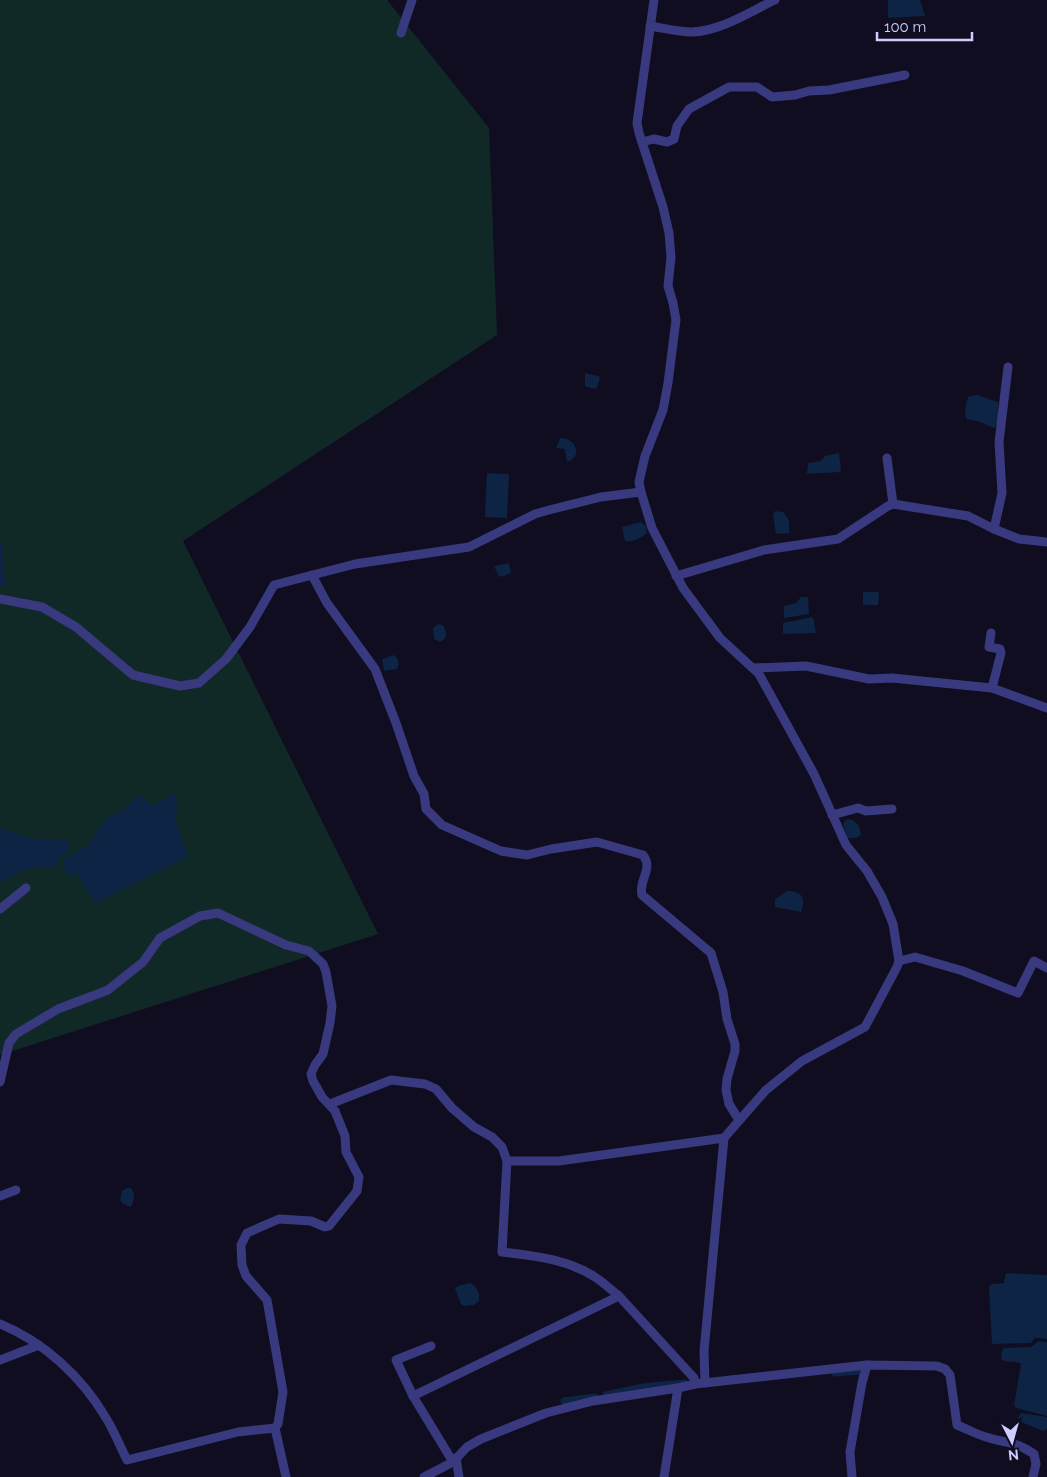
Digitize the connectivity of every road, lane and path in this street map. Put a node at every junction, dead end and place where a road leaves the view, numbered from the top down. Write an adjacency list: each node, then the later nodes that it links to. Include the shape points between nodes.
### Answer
1 (412, 0): 5 (street)
2 (654, 0): 4 (street)
3 (774, 0): 4 (street, via 704,30 689,32)
4 (650, 26): 7 (street, via 637,124)
5 (401, 33)
6 (905, 75): 7 (street, via 772,97 757,87 729,87 689,109 677,126 674,139)
7 (642, 142): 10 (street, via 669,233 668,286 676,320 663,410 645,456 639,482)
8 (1008, 367): 12 (street, via 999,442 1002,493)
9 (887, 458): 11 (street)
10 (641, 492): 14 (street, via 601,497 549,510 469,547 355,564); 15 (street, via 652,528)
11 (893, 504): 12 (street, via 968,516); 15 (street, via 838,539 764,550)
12 (994, 529): 13 (street, via 1019,539)
13 (1047, 542)
14 (312, 575): 16 (street, via 274,584 250,627 226,659 199,683 180,686 133,675 76,627 42,607); 29 (street, via 326,603 375,669 414,776 424,794 426,809 442,825 501,851 527,855 597,842 643,855 648,864 641,886 642,895 711,953 735,1044 726,1090 729,1104)
15 (676, 576): 18 (street, via 720,638)
16 (0, 599)
17 (991, 633): 19 (street, via 989,647 1000,649 1001,653)
18 (753, 668): 19 (street, via 806,666 869,678); 22 (street, via 814,774)
19 (992, 688): 20 (street)
20 (1047, 708)
21 (892, 809): 22 (street, via 866,812 858,808)
22 (832, 816): 25 (street, via 846,845 882,897 893,924)
23 (26, 888): 24 (street)
24 (0, 909)
25 (898, 961): 26 (street, via 915,957 963,971 1018,993 1034,961); 29 (street, via 865,1028 802,1061 766,1090)
26 (1047, 968)
27 (0, 1082): 28 (street, via 9,1043 16,1034 58,1009 108,990 143,962 160,938 200,916 214,913 286,945 309,951 322,964 332,1006 323,1054 311,1074)
28 (330, 1104): 31 (street, via 391,1080 425,1084 502,1147); 44 (street, via 345,1136 346,1152 359,1177 357,1191 330,1226 279,1218 247,1233 241,1245 246,1276 267,1300 271,1318 283,1392)
29 (739, 1120): 30 (street)
30 (724, 1138): 31 (street, via 558,1161); 40 (street, via 704,1351)
31 (507, 1161): 34 (street, via 502,1252 561,1262 596,1278)
32 (16, 1190): 33 (street)
33 (0, 1196)
34 (619, 1296): 41 (street, via 694,1378); 43 (street)
35 (0, 1324): 36 (street)
36 (39, 1345): 38 (street); 44 (street, via 89,1392 127,1460 238,1432)
37 (431, 1346): 43 (street, via 396,1360)
38 (0, 1360)
39 (868, 1365): 40 (street); 50 (street, via 853,1427); 51 (street, via 936,1366 945,1369 950,1375 957,1425 1023,1446 1034,1454)
40 (705, 1383): 41 (street)
41 (695, 1384): 42 (street)
42 (678, 1388): 45 (street, via 593,1401 552,1412 474,1442); 49 (street)
43 (413, 1396): 45 (street)
44 (275, 1428): 46 (street)
45 (454, 1460): 47 (street); 48 (street)
46 (286, 1477)
47 (424, 1477)
48 (459, 1477)
49 (664, 1477)
50 (852, 1477)
51 (1033, 1477)

